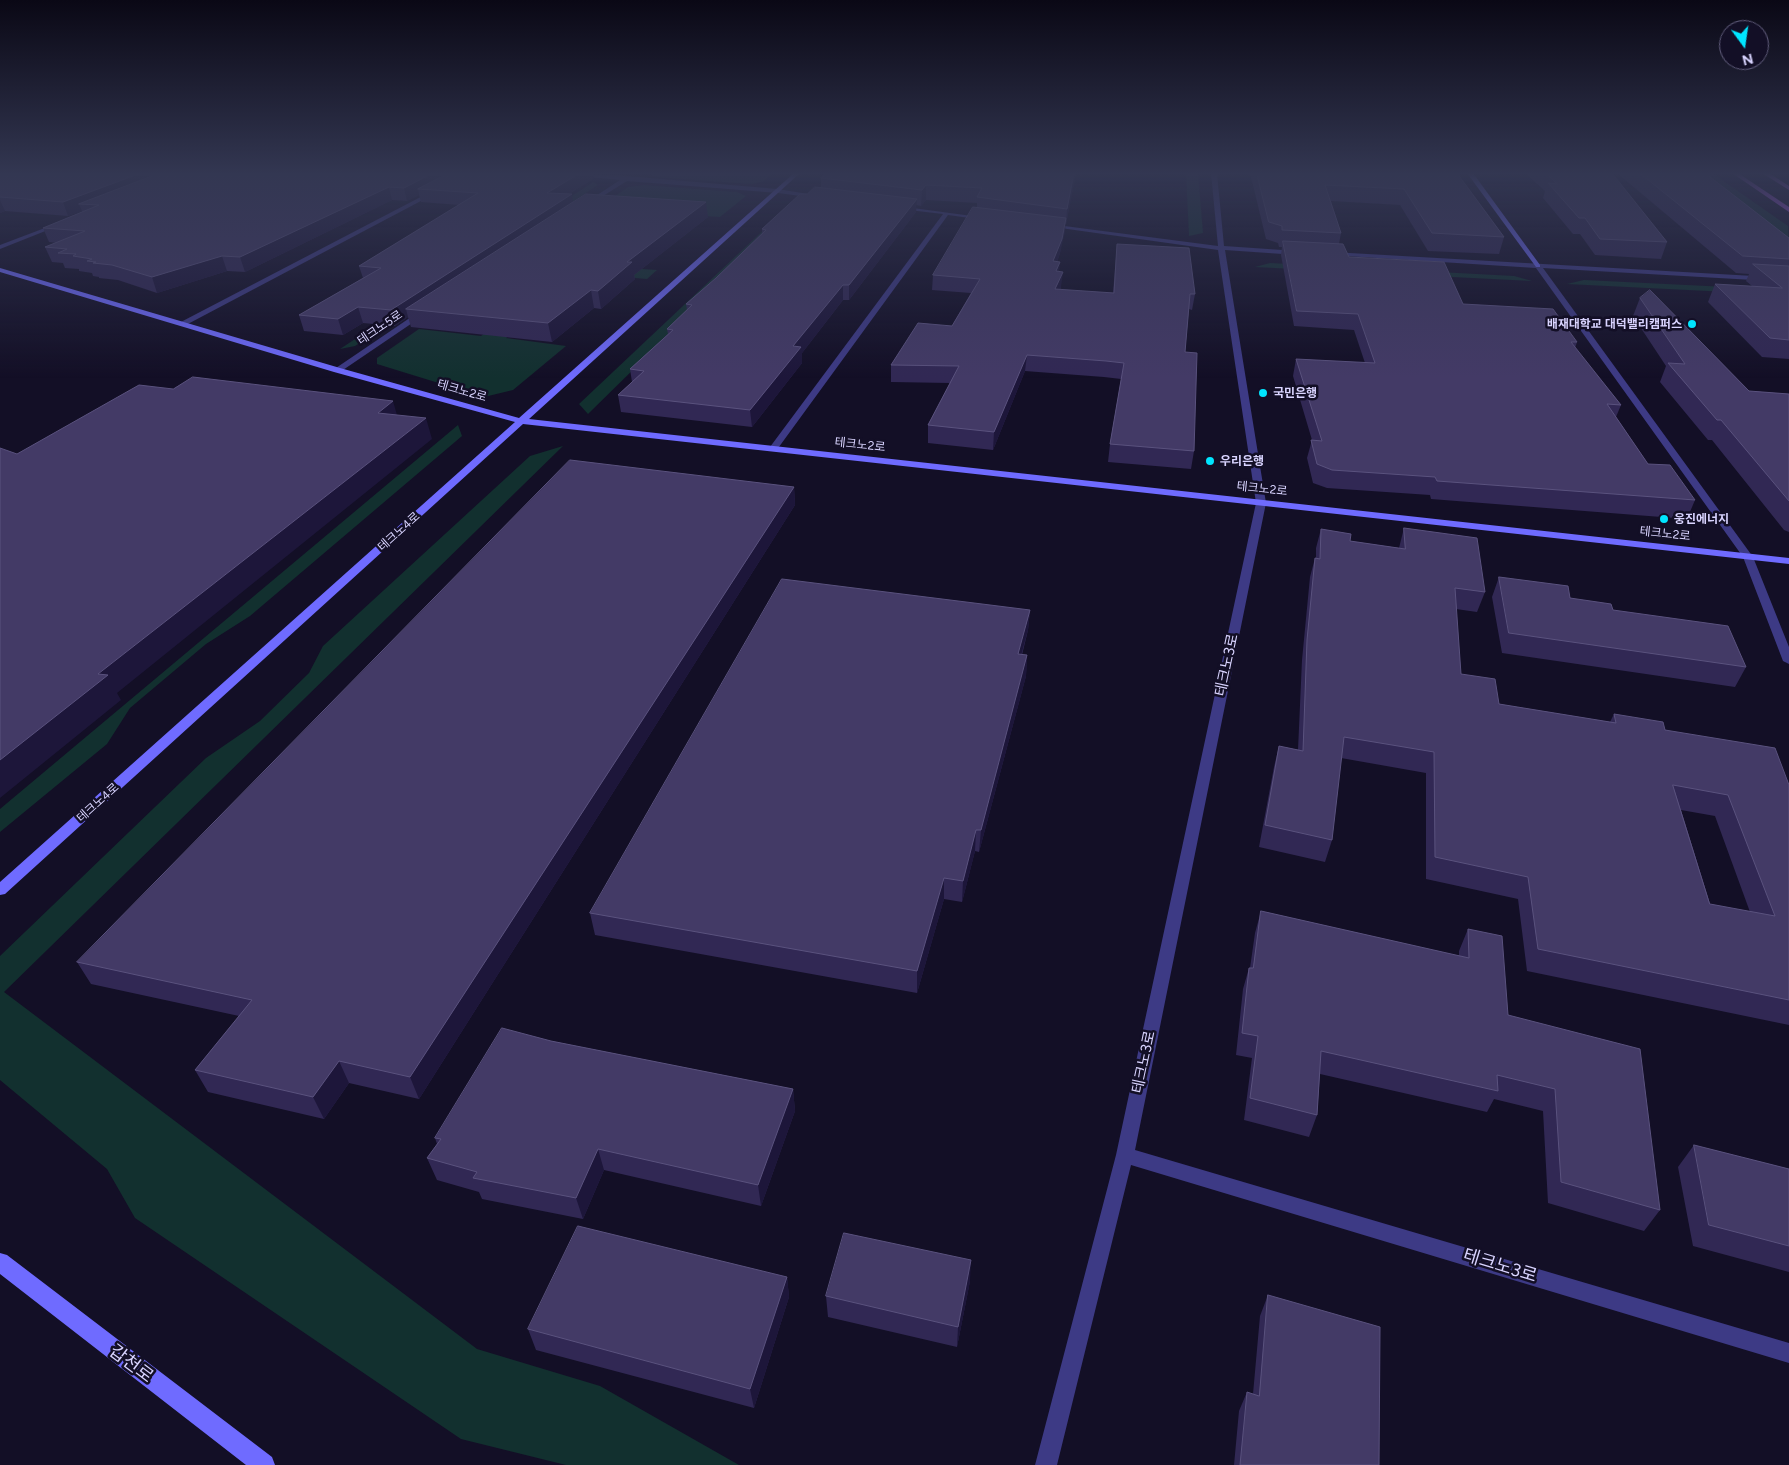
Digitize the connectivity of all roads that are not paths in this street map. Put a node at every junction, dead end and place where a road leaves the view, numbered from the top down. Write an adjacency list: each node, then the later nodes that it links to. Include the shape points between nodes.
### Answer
1 (14, 241): 8 (street)
2 (340, 241): 16 (street)
3 (721, 241): 18 (main road, 테크노4로)
4 (926, 241): 19 (street)
5 (1168, 241): 9 (street)
6 (1220, 241): 9 (street, 테크노3로)
7 (1520, 241): 12 (main road)
8 (0, 247)
9 (1221, 248): 10 (street); 20 (street, 테크노3로)
10 (1308, 253)
11 (1327, 254): 12 (street)
12 (1538, 266): 14 (street); 21 (street)
13 (0, 270): 16 (main road, 테크노2로)
14 (1789, 280)
15 (428, 310): 17 (street, 테크노5로)
16 (181, 324): 17 (main road, 테크노2로)
17 (337, 370): 18 (main road, 테크노2로)
18 (521, 421): 19 (main road, 테크노2로); 24 (main road, 테크노4로)
19 (773, 449): 20 (main road, 테크노2로)
20 (1261, 503): 21 (main road, 테크노2로); 25 (street, 테크노3로)
21 (1748, 557): 22 (main road, 테크노2로); 23 (street)
22 (1789, 561)
23 (1789, 662)
24 (0, 890)
25 (1125, 1154): 27 (street, 테크노3로); 29 (street, 테크노3로)
26 (0, 1262): 28 (main road, 갑천로)
27 (1789, 1353)
28 (264, 1465)
29 (1046, 1465)

